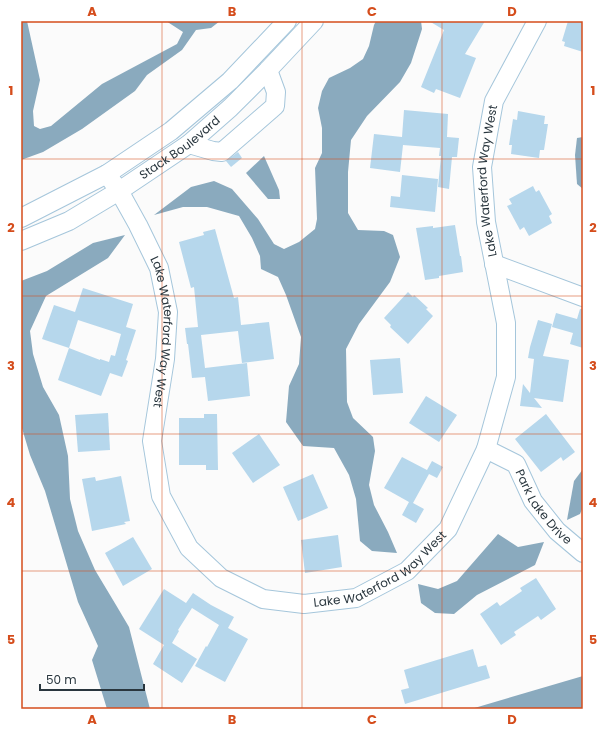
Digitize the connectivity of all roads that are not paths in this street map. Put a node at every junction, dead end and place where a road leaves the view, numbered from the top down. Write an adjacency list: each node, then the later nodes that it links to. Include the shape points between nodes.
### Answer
1 (287, 21): 6 (street, Stack Boulevard, via 230,81 171,131)
2 (314, 21): 4 (street, Stack Boulevard)
3 (537, 21): 10 (street, Lake Waterford Way West, via 494,101 482,167 486,222)
4 (268, 70): 5 (street, Stack Boulevard); 5 (street, via 276,92 275,106 222,152)
5 (189, 144): 7 (street, Stack Boulevard)
6 (107, 174): 7 (street, Lake Waterford Way West); 8 (street, Stack Boulevard)
7 (119, 191): 9 (street, Stack Boulevard, via 69,221); 12 (street, Lake Waterford Way West, via 159,268 168,312 166,359 152,441 161,496 189,548 221,578 263,599 304,604 356,598 406,571 448,529)
8 (21, 218)
9 (21, 241)
10 (494, 264): 11 (street); 12 (street, Lake Waterford Way West, via 506,323 506,377)
11 (583, 297)
12 (486, 449): 13 (street, Park Lake Drive, via 516,464 533,500 557,531)
13 (583, 553)

